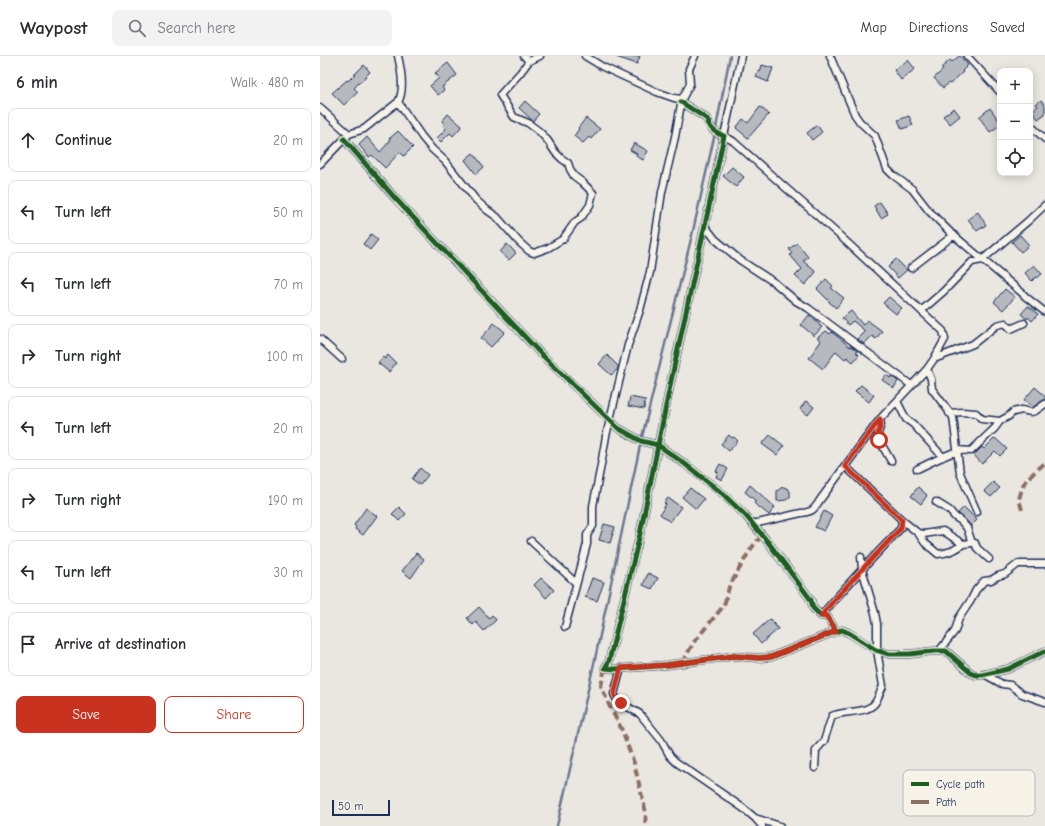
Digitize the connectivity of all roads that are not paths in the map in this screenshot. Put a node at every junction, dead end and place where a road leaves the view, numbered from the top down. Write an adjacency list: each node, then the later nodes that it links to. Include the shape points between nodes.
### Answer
1 (398, 56): 11 (street, via 402,84 401,98)
2 (540, 56): 8 (street)
3 (585, 56): 10 (street, via 657,92)
4 (694, 56): 10 (street, via 689,69 690,84)
5 (741, 56): 15 (street)
6 (830, 56): 21 (street, via 855,115 875,136 887,169 912,189 928,211)
7 (968, 56): 9 (street)
8 (526, 58): 11 (street, via 520,73 500,95 514,117 540,132 555,152 568,163 574,176 593,193 590,205 563,239 534,253 476,200 422,137)
9 (997, 89)
10 (682, 100): 15 (street, via 707,119 715,133); 36 (street, via 662,192 650,272)
11 (398, 102): 14 (street, via 364,129)
12 (320, 108): 14 (street)
13 (1033, 128): 17 (street)
14 (349, 134): 16 (street)
15 (724, 136): 20 (street); 24 (street, via 757,162)
16 (344, 139): 18 (street); 36 (street, via 500,312)
17 (1045, 139)
18 (320, 164)
19 (1045, 205): 22 (street)
20 (705, 226): 31 (street, via 715,239 740,260 775,283); 38 (street)
21 (954, 235): 22 (street); 23 (street)
22 (982, 260): 24 (street, via 972,262); 25 (street)
23 (911, 268)
24 (921, 311): 29 (street, via 943,331 945,339)
25 (1045, 312)
26 (1024, 323): 29 (street, via 1011,329 1005,323 997,325 973,344)
27 (320, 339): 28 (street)
28 (342, 359)
29 (934, 359): 30 (street)
30 (926, 369): 31 (street); 34 (street, via 932,389)
31 (911, 386): 32 (street)
32 (897, 401): 35 (street); 40 (street, via 906,419)
33 (1045, 404): 37 (street, via 1031,412 1013,412)
34 (949, 413): 37 (street, via 976,413 982,419); 39 (street)
35 (880, 419): 41 (street, via 879,440); 42 (street)
36 (610, 420): 38 (street, via 618,428 641,441); 56 (street, via 593,506 593,526 587,535 587,544)
37 (1000, 421): 39 (street, via 971,450)
38 (658, 445): 47 (street, via 722,494); 63 (street, via 640,534 609,661 605,668)
39 (957, 450): 40 (street); 45 (street, via 960,475)
40 (943, 457): 43 (street)
41 (891, 461)
42 (845, 466): 46 (street); 47 (street, via 814,509)
43 (917, 469)
44 (936, 502): 50 (street, via 950,510 961,521 967,528)
45 (977, 512)
46 (902, 520): 48 (street); 55 (street, via 901,528)
47 (753, 524): 57 (street)
48 (918, 533): 51 (street, via 943,530); 51 (street, via 938,554 957,550)
49 (531, 540): 56 (street)
50 (972, 543): 51 (street); 53 (street)
51 (963, 544)
52 (861, 557): 55 (street)
53 (989, 559)
54 (1045, 564): 61 (street, via 1018,564 1006,574 984,581 959,618 955,630)
55 (862, 569): 57 (street); 60 (street, via 875,613)
56 (576, 583): 58 (street)
57 (821, 616): 59 (street, via 827,616)
58 (565, 627)
59 (836, 631): 60 (street, via 849,633); 63 (street, via 771,657 734,656)
60 (877, 650): 61 (street, via 889,654); 66 (street, via 884,686 876,702 862,710 832,716 824,741 816,750)
61 (939, 651): 64 (street, via 946,651 971,673)
62 (1045, 651): 64 (street, via 1008,669)
63 (621, 668): 67 (street, via 614,694 616,698 640,714 676,762)
64 (984, 674): 65 (street, via 1002,684 1010,685 1022,694)
65 (1045, 702)
66 (815, 768)
67 (755, 818): 68 (street); 69 (street)
68 (762, 826)
69 (780, 826)

